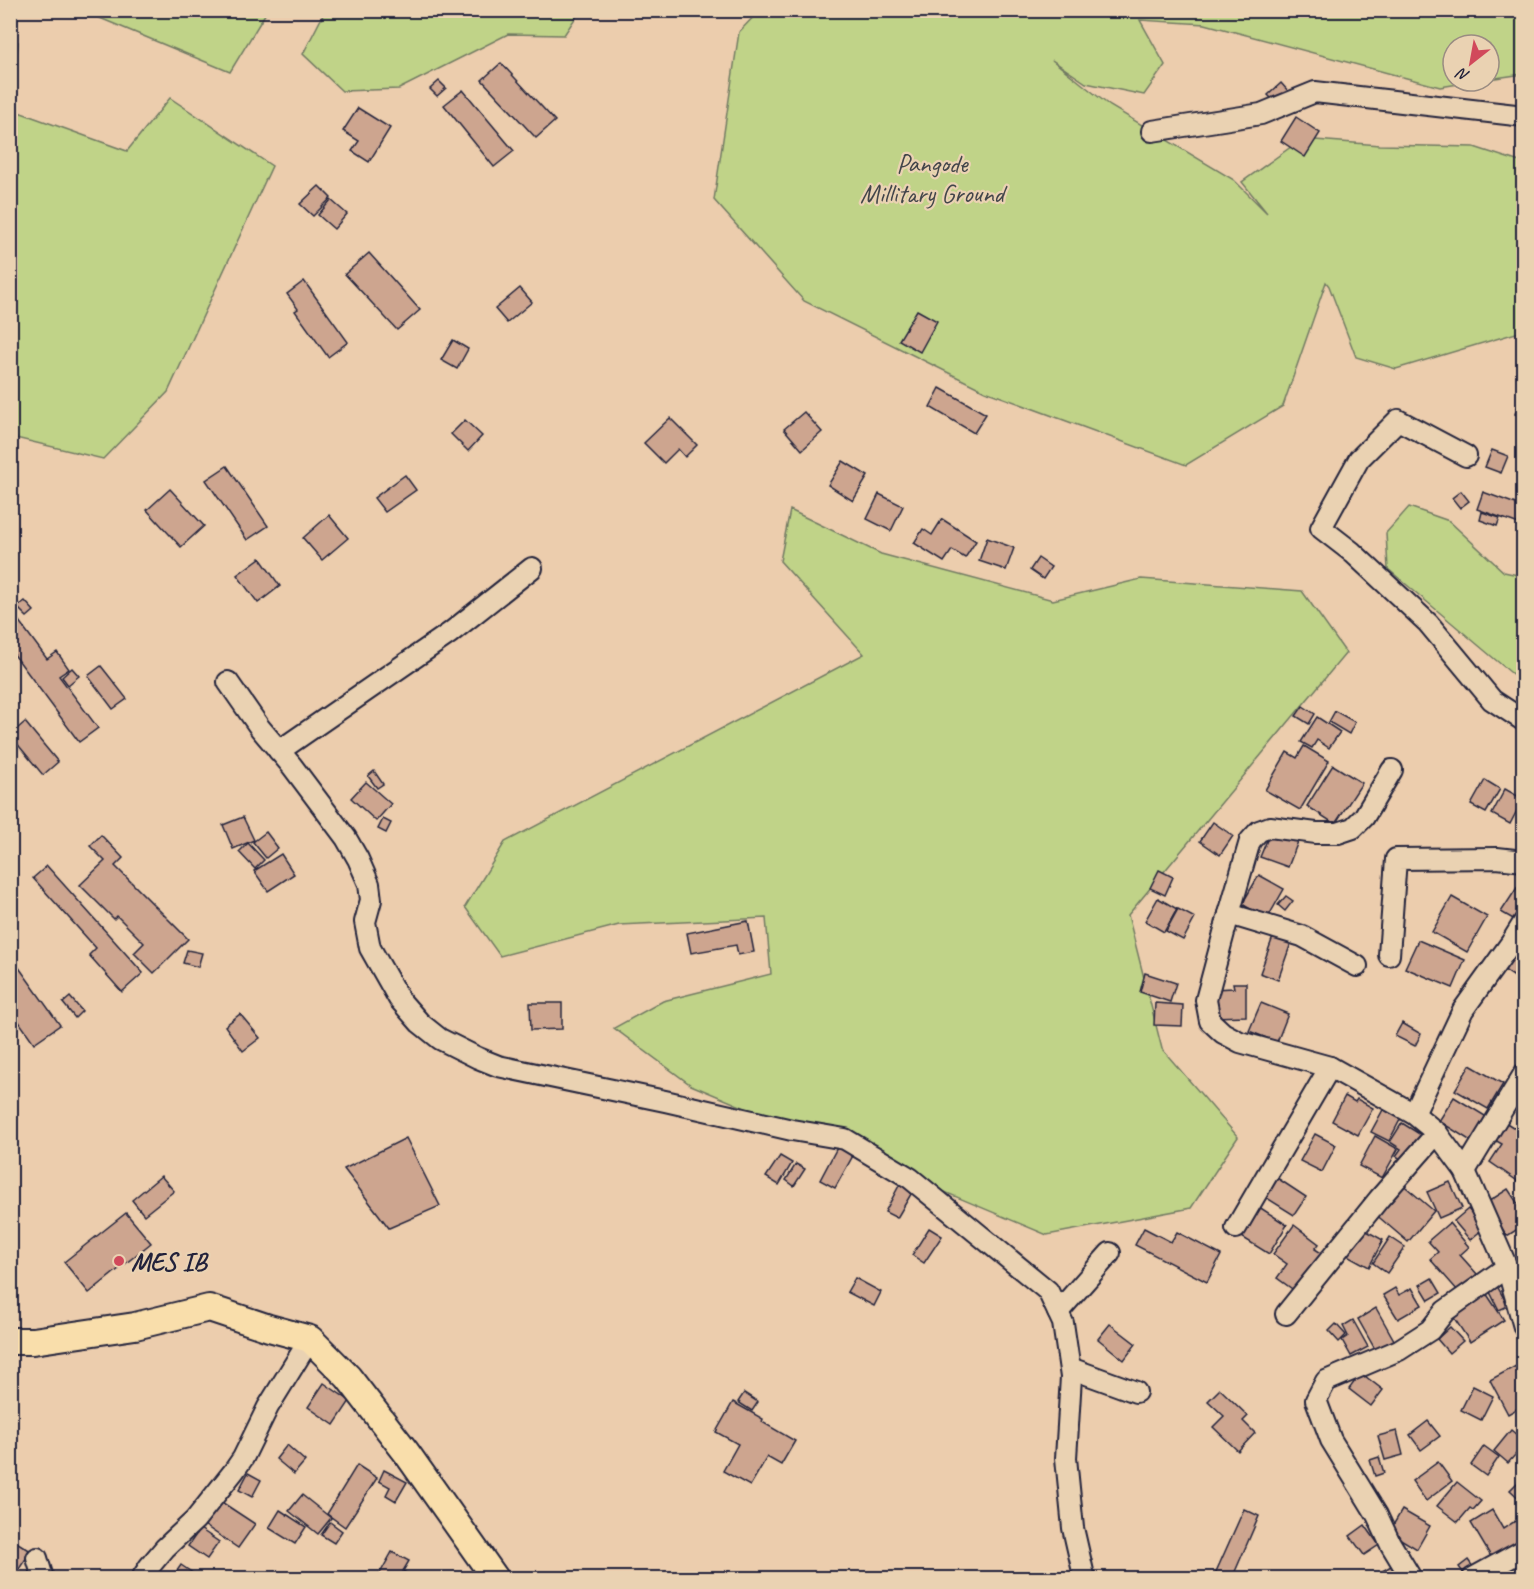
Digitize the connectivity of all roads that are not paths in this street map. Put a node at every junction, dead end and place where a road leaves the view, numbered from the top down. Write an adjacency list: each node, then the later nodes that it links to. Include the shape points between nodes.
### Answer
1 (1524, 116): 2 (street, via 1315,92 1261,114)
2 (1152, 131)
3 (1466, 456): 6 (street, via 1398,420 1359,459 1321,528 1428,623 1492,700)
4 (532, 568): 7 (street, via 450,633)
5 (228, 682): 7 (street)
6 (1524, 721)
7 (279, 751): 22 (street, via 358,859 369,884 371,900 365,922 370,948 399,999 440,1039 498,1066 845,1139 919,1185 1048,1291)
8 (1392, 770): 10 (street, via 1353,828 1338,833 1270,827 1259,831 1251,841)
9 (1524, 861): 12 (street, via 1396,859)
10 (1229, 914): 13 (street, via 1302,936); 14 (street, via 1206,1000 1210,1021 1240,1042)
11 (1524, 922): 16 (street, via 1463,1010)
12 (1389, 955)
13 (1357, 966)
14 (1330, 1067): 16 (street); 19 (street)
15 (1524, 1074): 18 (street)
16 (1414, 1114): 17 (street)
17 (1437, 1133): 18 (street); 23 (street)
18 (1465, 1171): 21 (street)
19 (1236, 1228)
20 (1110, 1253): 22 (street)
21 (1507, 1267): 24 (street); 35 (street, via 1444,1311 1430,1330 1400,1350 1326,1381 1316,1400 1331,1440)
22 (1058, 1312): 27 (street)
23 (1286, 1314)
24 (1524, 1327)
25 (310, 1339): 26 (main road, via 209,1308 135,1326); 32 (street, via 234,1472); 33 (main road, via 348,1377)
26 (10, 1341)
27 (1070, 1368): 28 (street); 34 (street, via 1066,1458 1073,1528)
28 (1136, 1392)
29 (1524, 1550): 36 (street)
30 (37, 1558): 31 (street)
31 (43, 1578)
32 (141, 1578)
33 (495, 1578)
34 (1086, 1578)
35 (1411, 1578)
36 (1473, 1578)

